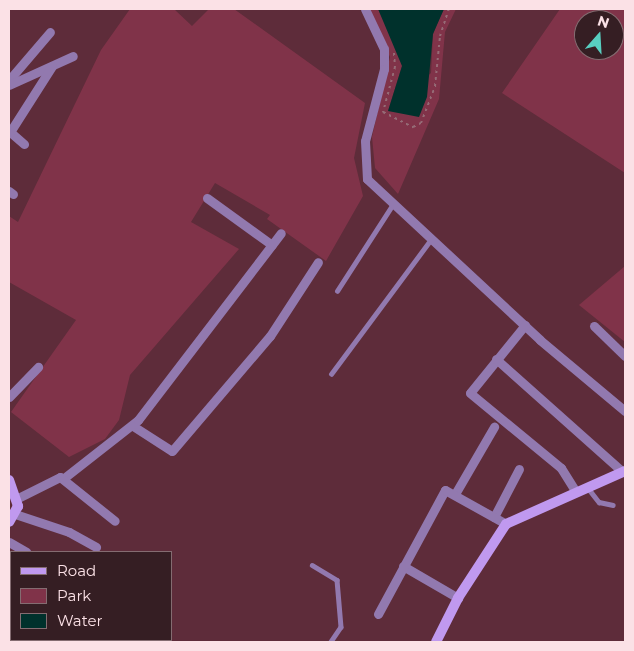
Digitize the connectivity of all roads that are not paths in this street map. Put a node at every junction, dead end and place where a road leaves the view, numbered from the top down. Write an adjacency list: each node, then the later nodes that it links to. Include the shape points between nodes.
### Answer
1 (365, 9): 10 (street, via 384,49 384,69 365,141 367,179)
2 (50, 32): 5 (street)
3 (73, 56): 4 (street)
4 (52, 66): 6 (street); 7 (street)
5 (9, 80)
6 (9, 85)
7 (10, 135): 8 (street)
8 (24, 144)
9 (207, 198): 13 (street)
10 (394, 202): 12 (street); 15 (lane)
11 (282, 233): 13 (street)
12 (433, 237): 16 (street); 21 (lane)
13 (272, 245): 24 (street)
14 (318, 262): 24 (street, via 270,336 172,451)
15 (337, 292)
16 (524, 325): 19 (street); 23 (street)
17 (594, 326): 18 (street)
18 (625, 356)
19 (496, 359): 27 (street); 31 (street, via 470,393 561,468)
20 (38, 367): 22 (street)
21 (331, 374)
22 (9, 397)
23 (625, 411)
24 (133, 426): 28 (street)
25 (494, 427): 32 (street)
26 (519, 469): 35 (street)
27 (624, 472): 30 (street)
28 (64, 478): 33 (street, via 54,477); 37 (street)
29 (9, 480): 33 (street)
30 (588, 488): 31 (street); 34 (lane, via 599,502)
31 (576, 492): 38 (street)
32 (455, 494): 35 (street); 43 (street, via 442,493)
33 (18, 498): 36 (street)
34 (613, 505)
35 (494, 517): 38 (street)
36 (12, 518): 40 (street, via 69,532)
37 (114, 521)
38 (506, 524): 44 (street)
39 (9, 542): 41 (street)
40 (96, 547)
41 (24, 551)
42 (312, 565): 46 (lane, via 337,580 341,626)
43 (403, 566): 44 (street); 45 (street)
44 (458, 598): 47 (street)
45 (378, 614)
46 (331, 642)
47 (436, 642)

